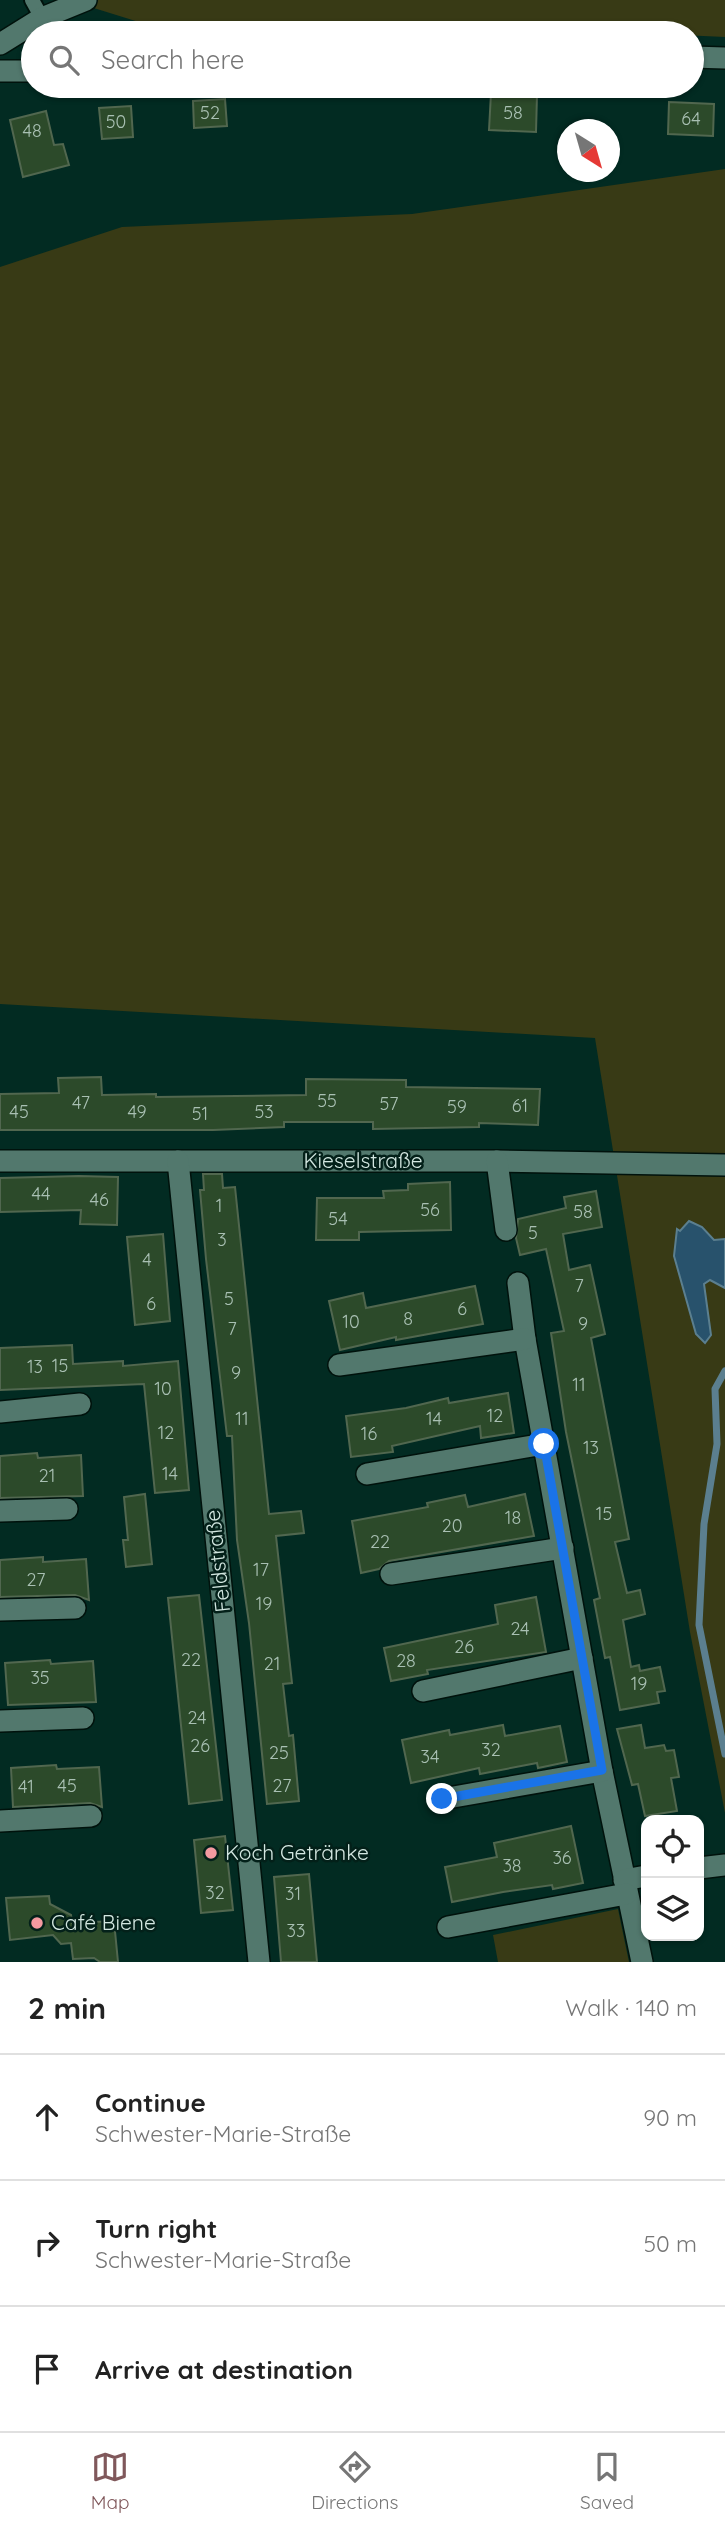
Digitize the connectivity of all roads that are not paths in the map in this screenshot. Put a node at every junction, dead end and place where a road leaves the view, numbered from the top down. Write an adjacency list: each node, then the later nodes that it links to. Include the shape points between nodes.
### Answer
1 (86, 0): 2 (street)
2 (37, 9)
3 (21, 24): 4 (street)
4 (0, 44)
5 (704, 57): 6 (street)
6 (725, 58)
7 (0, 71): 8 (street)
8 (21, 71)
9 (0, 1161): 10 (street, Kieselstraße)
10 (177, 1161): 11 (street, Kieselstraße); 40 (street, Feldstraße)
11 (497, 1161): 12 (street, Kieselstraße); 13 (street)
12 (725, 1165)
13 (506, 1230)
14 (518, 1283): 15 (street)
15 (525, 1339): 16 (street); 19 (street)
16 (339, 1366)
17 (80, 1404): 18 (street)
18 (0, 1412)
19 (544, 1444): 20 (street); 23 (street)
20 (367, 1474)
21 (67, 1510): 22 (street)
22 (0, 1511)
23 (564, 1548): 24 (street); 27 (street)
24 (390, 1574)
25 (75, 1608): 26 (street)
26 (0, 1611)
27 (582, 1658): 28 (street); 31 (street)
28 (423, 1691)
29 (83, 1718): 30 (street)
30 (0, 1721)
31 (602, 1770): 32 (street); 38 (street)
32 (442, 1799)
33 (91, 1816): 34 (street)
34 (0, 1821)
35 (725, 1865): 36 (street)
36 (704, 1867)
37 (642, 1878): 38 (street)
38 (625, 1887): 39 (street); 41 (street)
39 (449, 1927)
40 (259, 1962)
41 (642, 1962)

